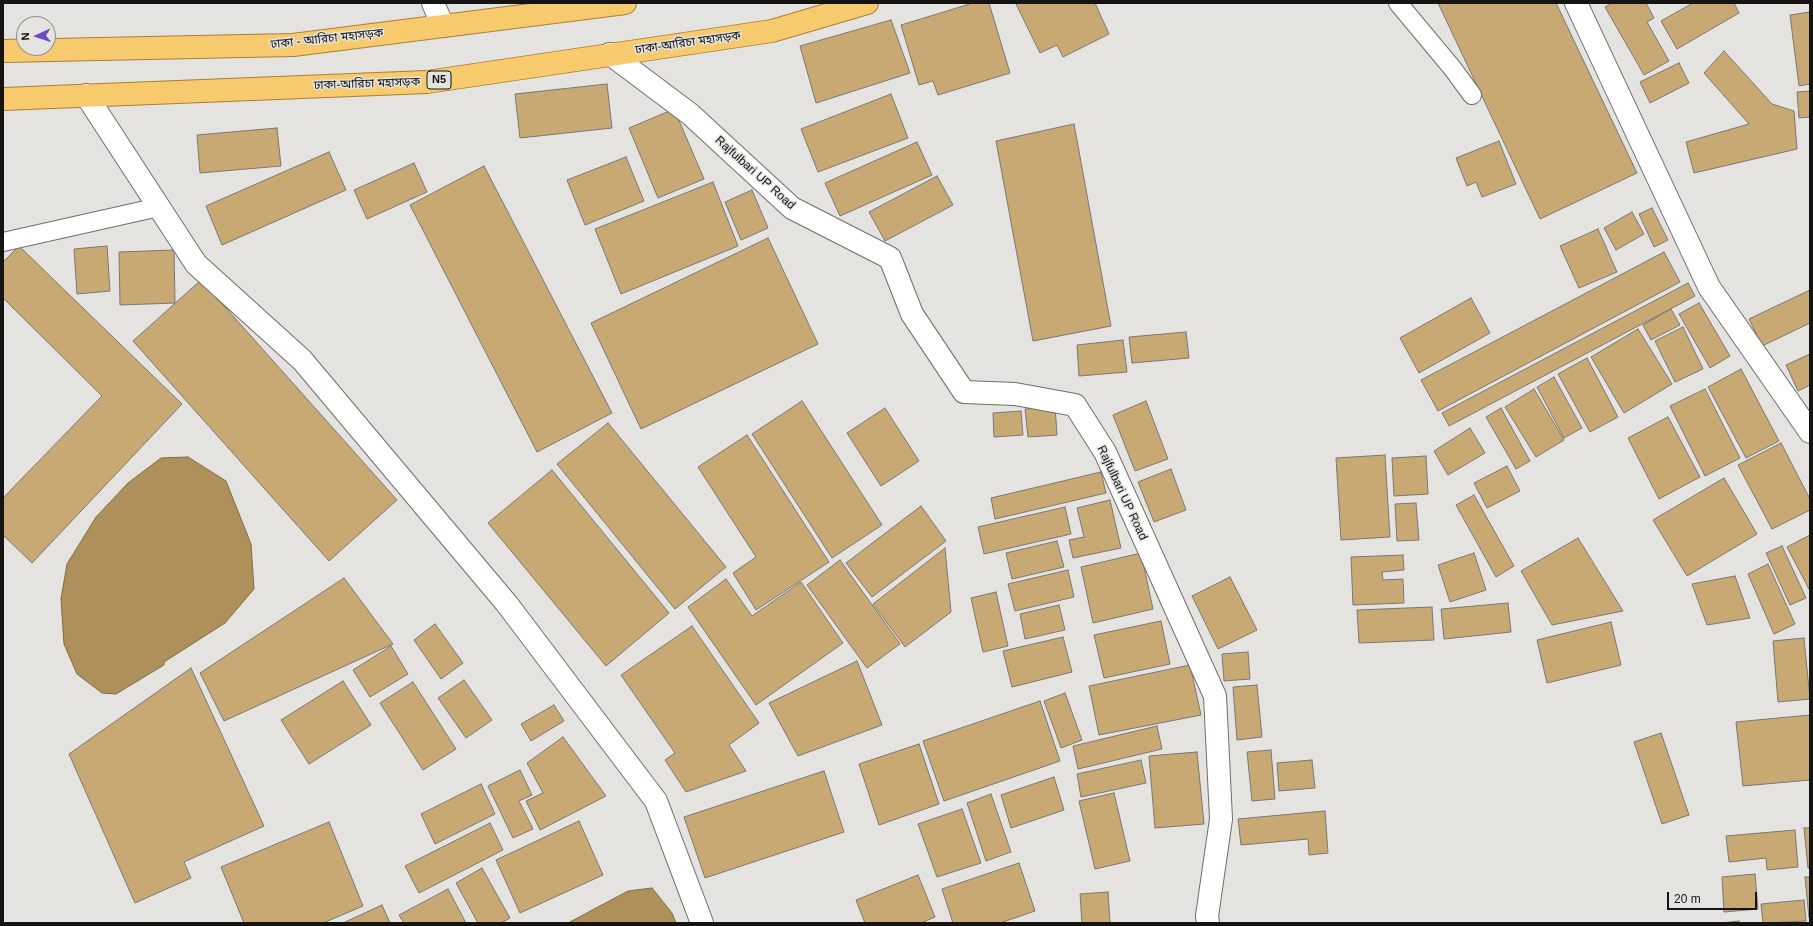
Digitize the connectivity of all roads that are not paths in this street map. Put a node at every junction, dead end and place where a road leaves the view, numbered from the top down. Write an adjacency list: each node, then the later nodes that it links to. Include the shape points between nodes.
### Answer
1 (433, 3): 6 (street)
2 (626, 3): 6 (highway, ঢাকা - আরিচা মহাসড়ক)
3 (867, 3): 8 (highway, ঢাকা-আরিচা মহাসড়ক / N5, via 772,31)
4 (1398, 3): 10 (lane)
5 (1576, 3): 14 (street, via 1709,287)
6 (443, 26): 7 (highway, ঢাকা - আরিচা মহাসড়ক, via 293,45)
7 (3, 51)
8 (610, 54): 9 (highway, ঢাকা-আরিচা মহাসড়ক / N5, via 427,82); 16 (street, Rajfulbari UP Road, via 690,114 792,208 890,258 912,314 964,392 1015,394 1075,405 1105,452 1215,696 1221,819)
9 (86, 95): 11 (highway, ঢাকা-আরিচা মহাসড়ক / N5); 12 (street)
10 (1472, 95)
11 (3, 99)
12 (159, 207): 13 (lane); 15 (street, via 196,264 302,360 507,604 656,801)
13 (3, 242)
14 (1810, 432)
15 (702, 923)
16 (1208, 923)

